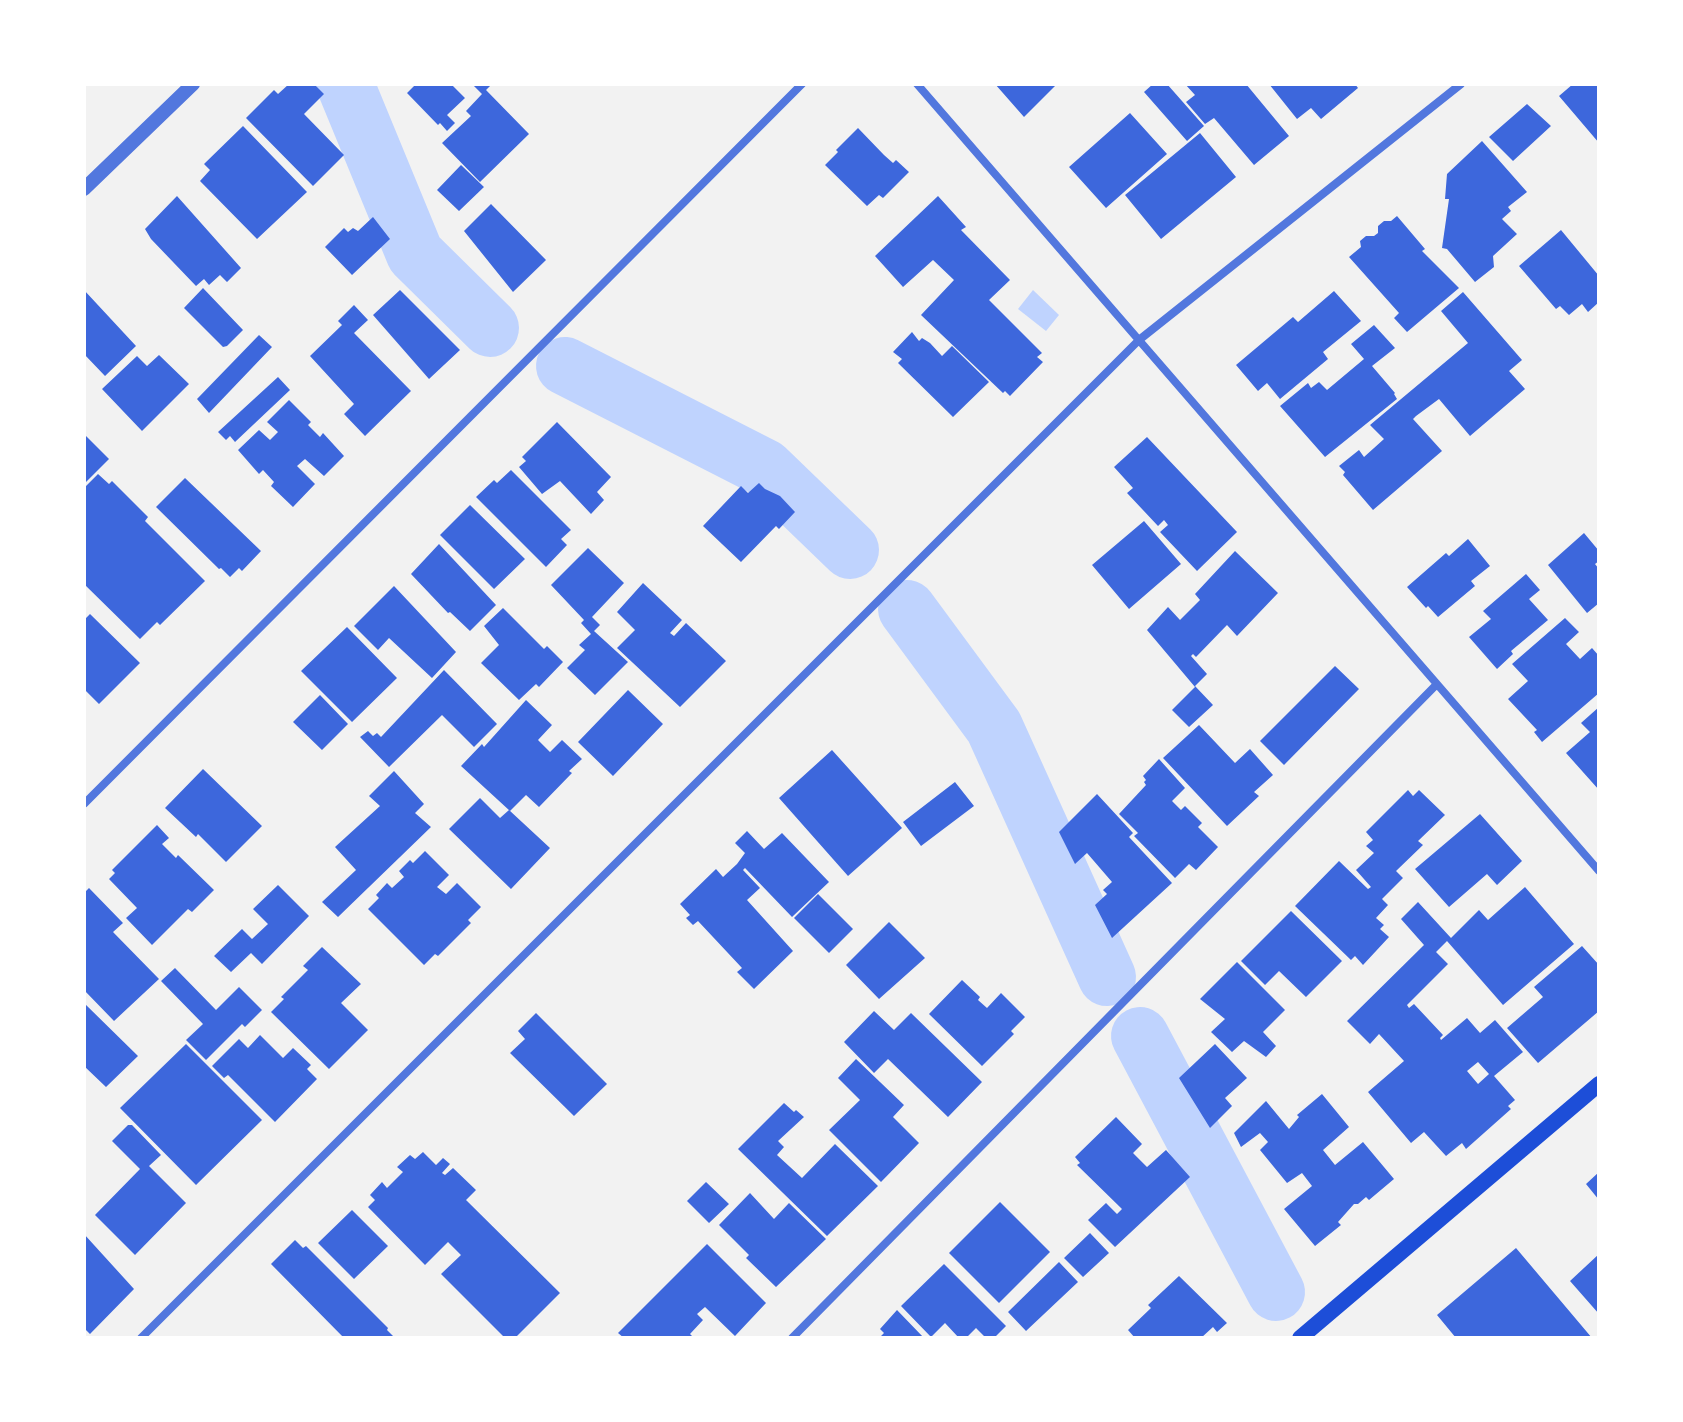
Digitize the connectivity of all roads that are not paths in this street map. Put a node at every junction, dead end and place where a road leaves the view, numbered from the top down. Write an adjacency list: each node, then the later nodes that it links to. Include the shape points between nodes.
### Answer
1 (193, 84): 5 (street)
2 (802, 84): 8 (street)
3 (917, 84): 6 (street)
4 (1461, 84): 6 (street)
5 (84, 189)
6 (1139, 340): 7 (street); 11 (street)
7 (1437, 684): 9 (street); 12 (street)
8 (84, 804)
9 (1599, 871)
10 (1599, 1084): 13 (main road)
11 (141, 1338)
12 (792, 1338)
13 (1300, 1338)

